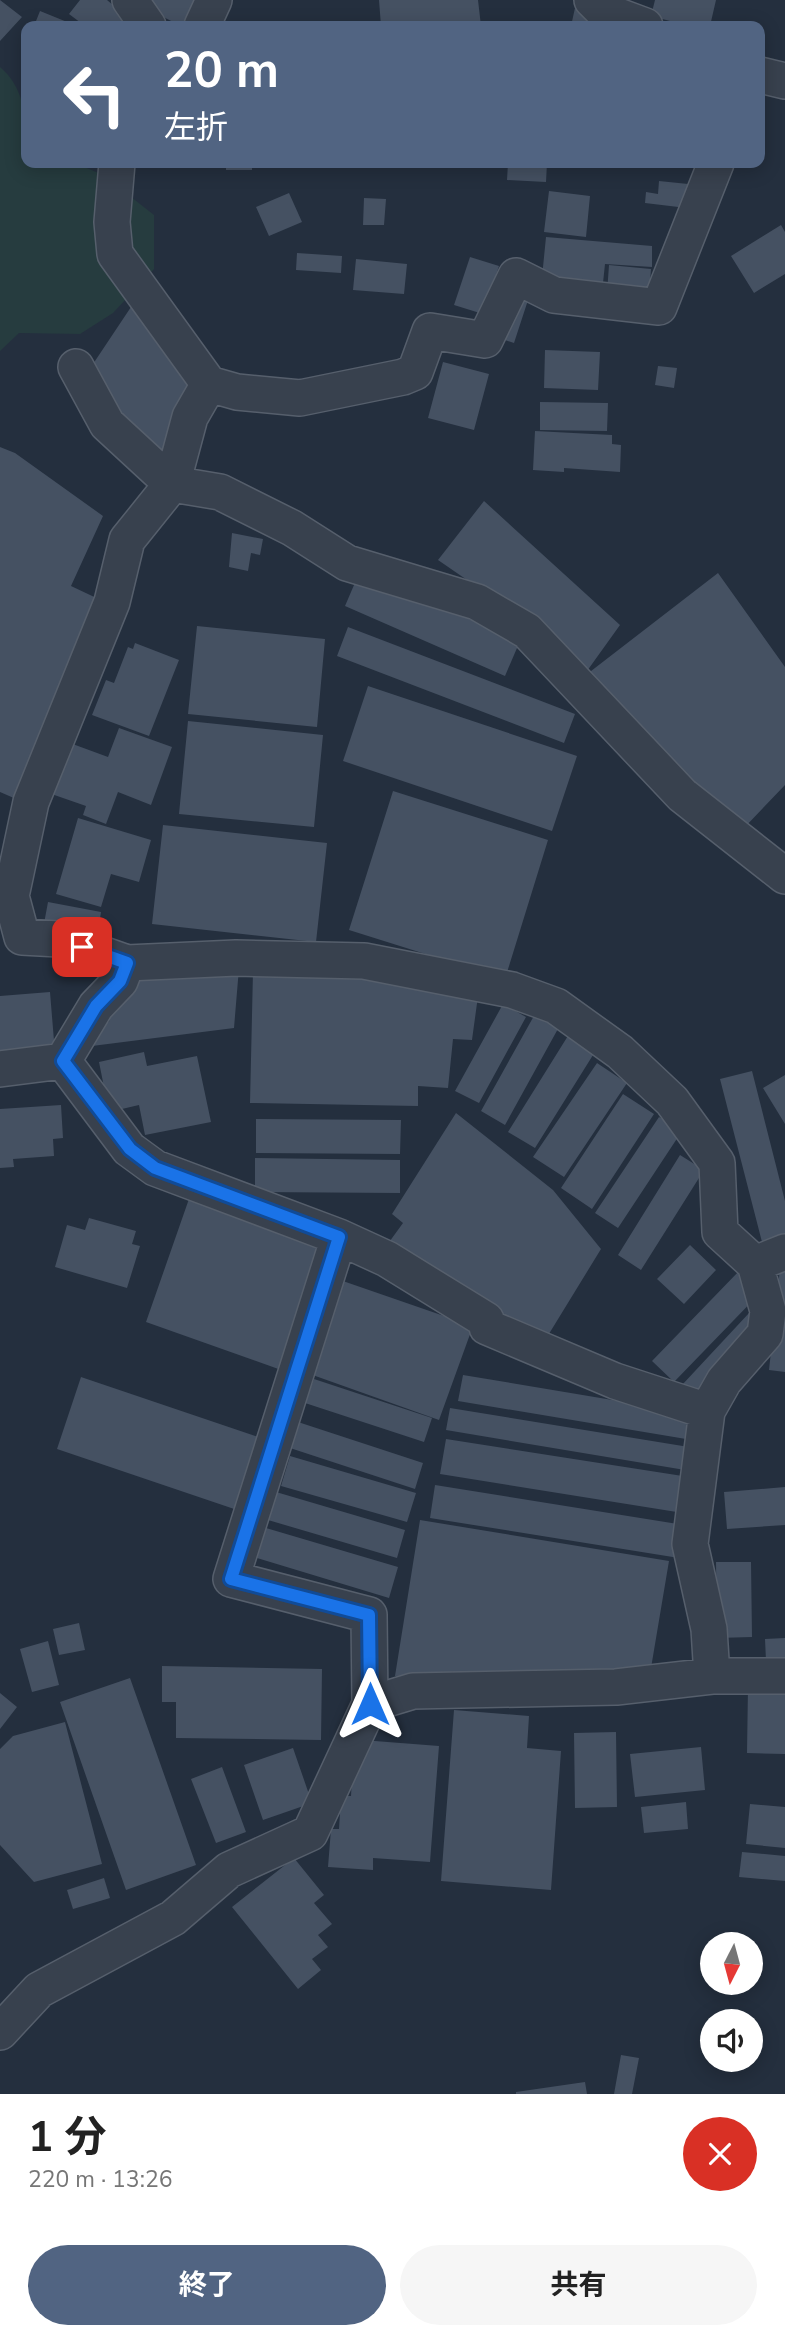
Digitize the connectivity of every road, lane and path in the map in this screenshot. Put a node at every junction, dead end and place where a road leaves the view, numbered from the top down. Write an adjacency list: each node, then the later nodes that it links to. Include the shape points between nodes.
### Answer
1 (131, 0): 4 (street)
2 (214, 0): 5 (street)
3 (592, 0): 6 (street, via 603,10)
4 (145, 21)
5 (204, 21)
6 (632, 21)
7 (765, 76): 8 (street)
8 (785, 81)
9 (117, 168): 12 (street, via 112,222 115,254)
10 (714, 168): 12 (street, via 659,307 554,295 516,276 485,340 430,331 415,372 402,377 300,398 237,392)
11 (76, 367): 13 (street, via 107,424)
12 (209, 384): 13 (street, via 190,417)
13 (172, 484): 14 (street, via 220,492 292,528 347,563 477,602 527,631 682,795); 15 (street, via 127,540 112,602 31,802 12,896)
14 (785, 876)
15 (11, 941): 16 (street, via 59,939)
16 (127, 963): 17 (street, via 120,981 96,1006); 20 (street, via 236,958 363,961 512,990 556,1006 620,1052 672,1101 717,1163 720,1232)
17 (63, 1061): 18 (street); 19 (street, via 130,1149 155,1168)
18 (0, 1069)
19 (339, 1237): 21 (street, via 387,1259 486,1321 487,1327 615,1381); 24 (street, via 231,1579 369,1615)
20 (770, 1258): 21 (street, via 765,1334 724,1381)
21 (707, 1411): 22 (street, via 690,1544 709,1629)
22 (712, 1676): 23 (street); 24 (street, via 616,1687 413,1690)
23 (785, 1676)
24 (370, 1704): 25 (street, via 310,1833 229,1870 173,1918 39,1990)
25 (0, 2032)

